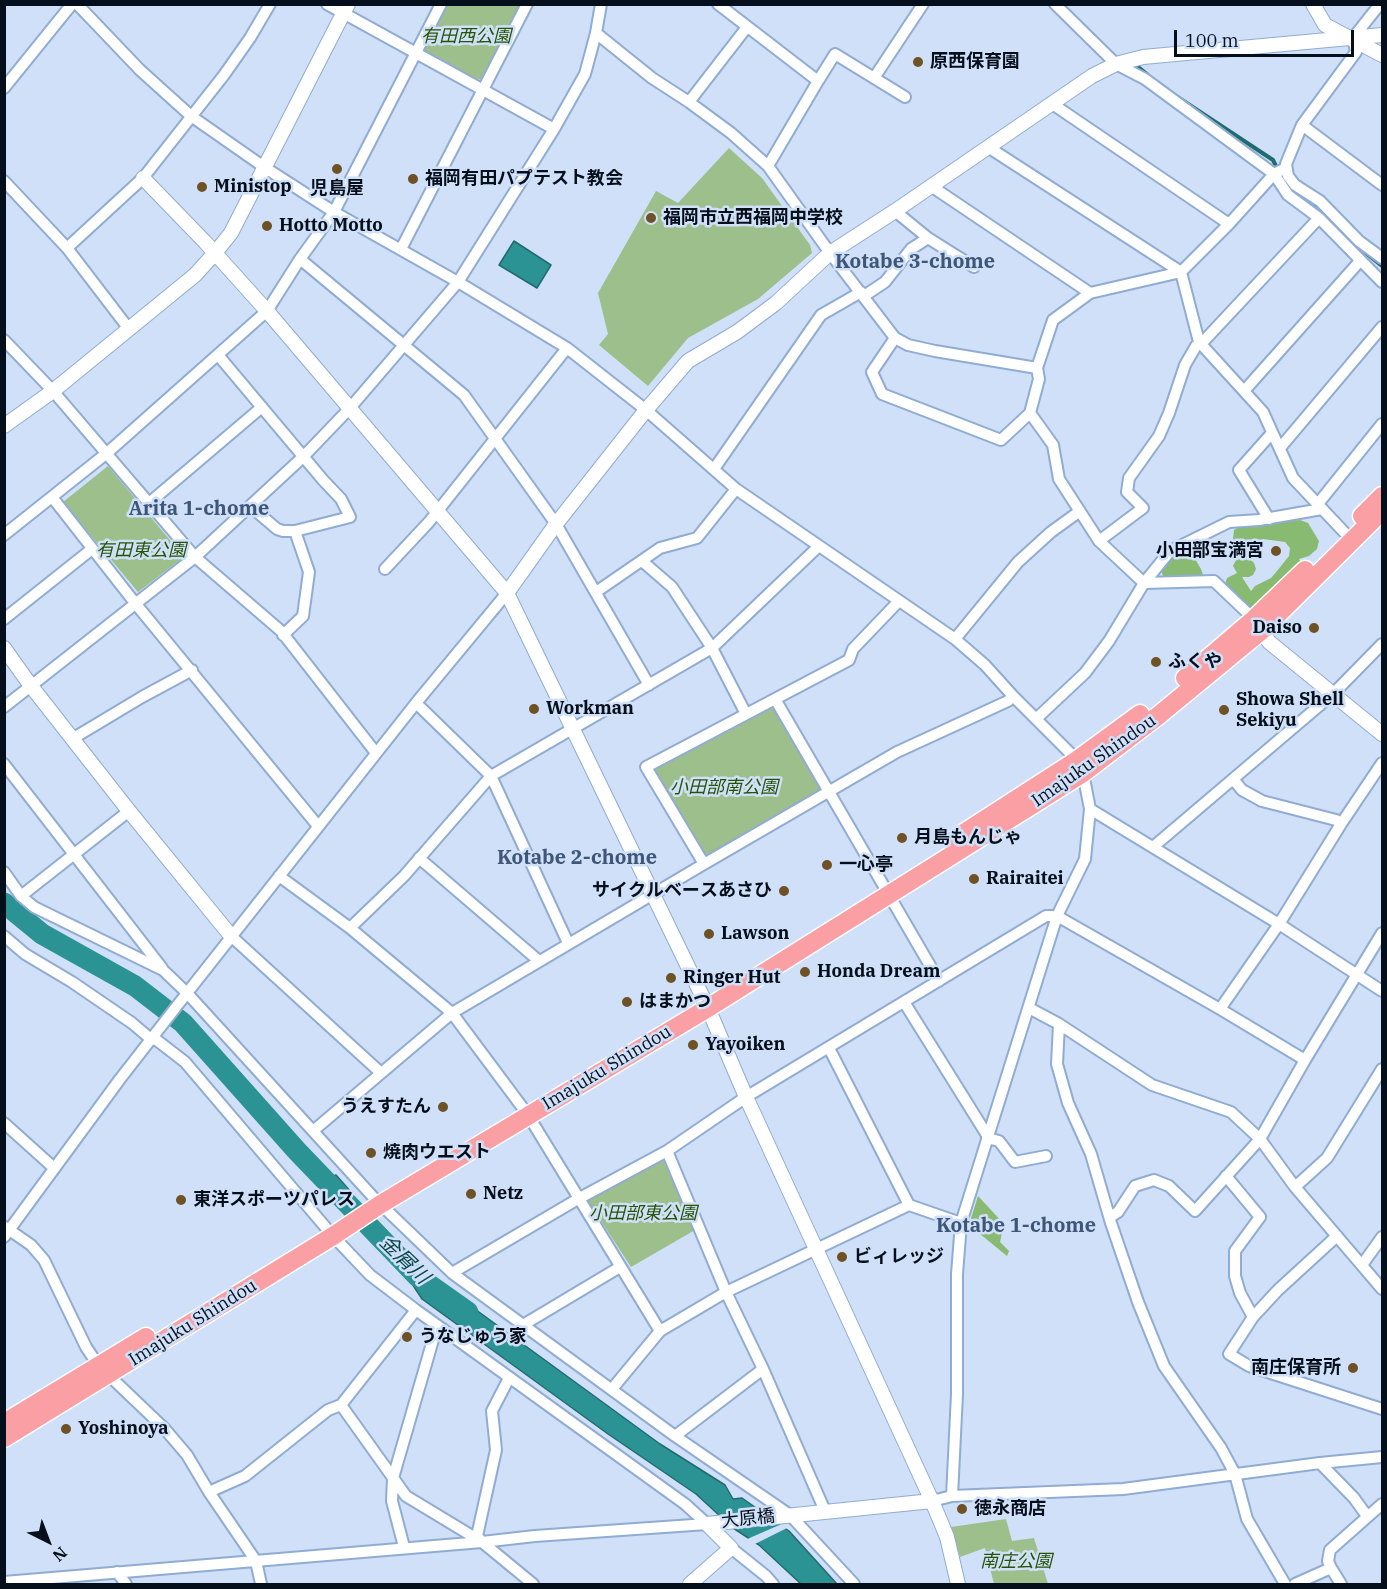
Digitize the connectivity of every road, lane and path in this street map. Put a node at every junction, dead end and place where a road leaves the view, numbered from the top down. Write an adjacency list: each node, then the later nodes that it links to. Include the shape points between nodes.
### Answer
1 (72, 4): 23 (street)
2 (77, 4): 28 (street)
3 (270, 4): 28 (street, via 237,57)
4 (327, 4): 13 (street)
5 (441, 4): 18 (street)
6 (527, 4): 24 (street)
7 (601, 4): 15 (street)
8 (718, 4): 14 (street)
9 (923, 4): 21 (street)
10 (1055, 4): 20 (street)
11 (1313, 4): 17 (street, via 1325,26)
12 (1380, 4): 17 (street)
13 (346, 9): 18 (street); 33 (street)
14 (747, 27): 22 (street); 26 (street)
15 (597, 33): 26 (street); 30 (street, via 585,74)
16 (1383, 35): 17 (street)
17 (1353, 38): 19 (street); 20 (street, via 1154,56); 29 (street, via 1356,52)
18 (416, 52): 24 (street); 43 (street)
19 (1383, 55)
20 (1116, 64): 27 (street); 35 (street, via 1145,79)
21 (874, 78): 22 (street, via 835,54); 25 (street)
22 (818, 81): 32 (street)
23 (4, 88)
24 (482, 89): 30 (street); 48 (street)
25 (905, 97)
26 (689, 102): 32 (street)
27 (1051, 104): 31 (street); 45 (street)
28 (191, 116): 33 (street); 36 (street)
29 (1302, 125): 34 (street); 39 (street)
30 (554, 129): 56 (street)
31 (988, 147): 40 (street); 55 (street)
32 (768, 166): 50 (street)
33 (264, 167): 43 (street); 49 (street, via 231,233)
34 (1286, 168): 35 (street); 38 (street)
35 (1274, 174): 41 (street); 45 (street)
36 (143, 178): 47 (street); 49 (street)
37 (4, 181): 47 (street)
38 (1295, 185): 41 (street); 51 (street, via 1320,201 1359,241)
39 (1383, 185)
40 (931, 186): 42 (street); 58 (street)
41 (1288, 195): 44 (street)
42 (895, 211): 46 (street); 50 (street)
43 (334, 212): 48 (street); 52 (street)
44 (1319, 218): 53 (street); 66 (street)
45 (1229, 224): 55 (street)
46 (928, 238): 54 (street); 59 (street, via 911,249 885,282)
47 (66, 248): 62 (street)
48 (400, 249): 56 (street)
49 (215, 253): 60 (street); 62 (street, via 195,275)
50 (830, 253): 59 (street); 74 (street, via 776,303 688,362)
51 (1383, 258)
52 (300, 259): 60 (street); 65 (street)
53 (1360, 261): 57 (street); 71 (street)
54 (974, 267)
55 (1181, 272): 58 (street); 66 (street)
56 (458, 282): 65 (street); 67 (street)
57 (1383, 282)
58 (1090, 293): 69 (street, via 1053,320)
59 (862, 294): 63 (street); 83 (street, via 820,315)
60 (267, 311): 68 (street); 73 (street)
61 (1383, 327): 80 (street)
62 (129, 329): 70 (street)
63 (896, 338): 69 (street, via 917,347); 75 (street, via 872,372 882,394 1001,440)
64 (4, 340): 70 (street)
65 (404, 344): 73 (street); 79 (street, via 464,395)
66 (1201, 344): 71 (street); 98 (street, via 1185,365 1158,436 1129,478 1127,492 1143,508)
67 (567, 348): 74 (street); 79 (street)
68 (218, 355): 72 (street); 81 (street)
69 (1037, 368): 75 (street, via 1039,379)
70 (53, 391): 77 (street); 81 (street)
71 (1244, 391): 78 (street, via 1263,412)
72 (262, 407): 82 (street); 87 (street)
73 (350, 408): 82 (street); 90 (street)
74 (646, 410): 83 (street); 94 (street)
75 (1030, 413): 91 (street, via 1053,445 1059,479)
76 (1383, 424): 89 (street)
77 (4, 426)
78 (1272, 433): 80 (street); 93 (street, via 1239,470)
79 (495, 440): 90 (street); 94 (street)
80 (1280, 448): 89 (street, via 1293,478)
81 (107, 453): 86 (street); 87 (street)
82 (304, 456): 88 (street); 95 (street, via 341,499 350,517)
83 (714, 469): 84 (street)
84 (736, 489): 99 (street); 102 (street, via 697,538 660,548)
85 (1383, 496): 96 (highway, Imajuku Shindou)
86 (52, 497): 97 (street); 100 (street)
87 (149, 503): 101 (street)
88 (250, 506): 95 (street, via 277,529); 101 (street)
89 (1319, 507): 93 (street); 96 (street)
90 (437, 511): 103 (street); 106 (street)
91 (1080, 511): 98 (street); 112 (street, via 1018,562)
92 (1383, 511): 110 (highway, Imajuku Shindou)
93 (1269, 519): 104 (street, via 1229,522 1170,551)
94 (556, 524): 105 (street); 106 (street)
95 (295, 531): 111 (street, via 309,572 303,616)
96 (1344, 532): 110 (highway, Imajuku Shindou)
97 (4, 535)
98 (1099, 541): 104 (street)
99 (819, 546): 107 (street); 115 (street)
100 (92, 549): 108 (street); 109 (street)
101 (195, 557): 108 (street); 111 (street)
102 (642, 561): 105 (street); 115 (street, via 672,587)
103 (385, 569)
104 (1144, 583): 110 (street, via 1214,581); 125 (street, via 1085,673)
105 (596, 592): 117 (street)
106 (507, 593): 122 (street); 126 (street)
107 (898, 601): 112 (street); 121 (street, via 853,649 849,660)
108 (135, 603): 116 (street); 118 (street)
109 (4, 619)
110 (1258, 625): 119 (street, via 1269,642); 132 (highway, Imajuku Shindou, via 1152,705)
111 (284, 635): 129 (street)
112 (955, 639): 120 (street)
113 (1383, 644): 119 (street)
114 (4, 648): 118 (street)
115 (712, 648): 117 (street); 124 (street)
116 (192, 670): 128 (street); 139 (street)
117 (649, 685): 126 (street)
118 (31, 686): 123 (street); 128 (street)
119 (1333, 694): 127 (street); 134 (street)
120 (1013, 696): 125 (street); 135 (street, via 897,752)
121 (776, 699): 124 (street); 135 (street)
122 (416, 703): 129 (street); 133 (street)
123 (4, 707)
124 (746, 714): 143 (street, via 646,768)
125 (1037, 718): 132 (street)
126 (573, 730): 133 (street); 147 (street)
127 (1383, 734)
128 (72, 739): 137 (street)
129 (376, 753): 139 (street)
130 (1383, 763): 138 (street)
131 (4, 764): 141 (street)
132 (1080, 766): 136 (street); 146 (highway, Imajuku Shindou)
133 (492, 776): 142 (street); 155 (street)
134 (1233, 779): 138 (street, via 1242,790 1262,801); 140 (street)
135 (829, 792): 143 (street); 146 (street)
136 (1090, 810): 140 (street); 149 (street, via 1085,859)
137 (129, 811): 141 (street); 154 (street)
138 (1341, 824): 150 (street)
139 (318, 826): 145 (street)
140 (1152, 847): 150 (street)
141 (74, 855): 148 (street); 157 (street)
142 (419, 858): 151 (street); 156 (street)
143 (704, 864): 147 (street)
144 (4, 872): 148 (street)
145 (279, 876): 151 (street); 154 (street)
146 (886, 889): 159 (street); 163 (highway, Imajuku Shindou)
147 (653, 893): 155 (street); 163 (street)
148 (21, 896): 157 (street, via 76,929)
149 (1057, 916): 159 (street, via 1046,916); 164 (street); 165 (street)
150 (1279, 924): 158 (street); 165 (street)
151 (350, 928): 166 (street)
152 (1383, 933): 158 (street)
153 (4, 936): 168 (street)
154 (231, 936): 161 (street); 172 (street)
155 (568, 943): 156 (street)
156 (539, 961): 166 (street)
157 (163, 970): 161 (street)
158 (1357, 974): 160 (street); 170 (street)
159 (939, 981): 162 (street)
160 (1383, 991)
161 (187, 993): 168 (street); 176 (street)
162 (904, 1002): 169 (street); 177 (street)
163 (705, 1003): 173 (street); 174 (highway, Imajuku Shindou)
164 (1029, 1008): 167 (street); 177 (street)
165 (1220, 1009): 170 (street)
166 (452, 1013): 172 (street); 174 (street)
167 (1059, 1024): 178 (street, via 1152,1085 1231,1112); 187 (street, via 1057,1064)
168 (153, 1039): 181 (street); 190 (street, via 185,1062)
169 (829, 1048): 173 (street); 186 (street)
170 (1305, 1060): 178 (street)
171 (1383, 1069): 183 (street, via 1327,1158)
172 (381, 1073): 176 (street)
173 (746, 1097): 179 (street); 193 (street)
174 (525, 1110): 184 (street); 185 (highway, Imajuku Shindou)
175 (4, 1123): 181 (street)
176 (313, 1131): 185 (street)
177 (987, 1137): 180 (street, via 999,1141 1015,1162); 188 (street)
178 (1260, 1139): 182 (street); 183 (street)
179 (667, 1150): 184 (street); 198 (street)
180 (1046, 1156)
181 (54, 1168): 189 (street)
182 (1226, 1176): 187 (street, via 1195,1211 1168,1186 1154,1180 1135,1186 1118,1212); 200 (street, via 1260,1217 1235,1251 1235,1276)
183 (1295, 1187): 191 (street)
184 (578, 1199): 195 (street); 196 (street)
185 (378, 1202): 190 (highway, Imajuku Shindou); 196 (street)
186 (909, 1206): 188 (street); 193 (street)
187 (1110, 1217): 215 (street, via 1164,1366)
188 (960, 1223): 218 (street)
189 (6, 1232): 205 (street, via 31,1245 44,1260 86,1347)
190 (331, 1232): 199 (street, via 370,1275); 205 (highway, Imajuku Shindou)
191 (1337, 1236): 194 (street); 200 (street)
192 (1383, 1237): 194 (street)
193 (817, 1250): 198 (street); 219 (street)
194 (1362, 1265): 197 (street)
195 (620, 1267): 201 (street); 203 (street)
196 (452, 1274): 201 (street)
197 (1383, 1289)
198 (726, 1292): 203 (street); 204 (street)
199 (416, 1310): 202 (street); 208 (street)
200 (1253, 1317): 209 (street, via 1229,1354 1249,1366)
201 (523, 1325): 207 (street)
202 (437, 1326): 206 (street); 216 (street)
203 (660, 1331): 207 (street)
204 (763, 1369): 211 (street); 221 (street)
205 (104, 1370): 210 (highway, Imajuku Shindou); 212 (highway, Imajuku Shindou); 217 (street, via 164,1428 187,1455)
206 (509, 1378): 224 (street, via 685,1504); 225 (street, via 492,1411 496,1450 477,1536)
207 (612, 1389): 211 (street)
208 (341, 1406): 216 (street); 217 (street, via 328,1410 245,1476)
209 (1383, 1410)
210 (4, 1423)
211 (675, 1436): 222 (street)
212 (4, 1438)
213 (1383, 1457): 214 (street)
214 (1320, 1463): 215 (street); 223 (street)
215 (1235, 1474): 218 (street, via 1123,1489); 240 (street, via 1248,1519)
216 (393, 1478): 225 (street, via 406,1496); 226 (street, via 392,1501)
217 (209, 1492): 228 (street)
218 (952, 1496): 219 (street)
219 (932, 1501): 221 (street, 大原橋); 239 (street, via 947,1538)
220 (1383, 1504): 223 (street)
221 (825, 1511): 222 (street, 大原橋)
222 (790, 1515): 224 (street, 大原橋); 238 (street)
223 (1367, 1516): 229 (street, via 1330,1550)
224 (707, 1524): 225 (street); 227 (street)
225 (482, 1542): 226 (street); 235 (street)
226 (404, 1547): 228 (street)
227 (731, 1548): 236 (street); 237 (street)
228 (256, 1561): 230 (street); 234 (street)
229 (1331, 1568): 241 (street); 242 (street)
230 (117, 1572): 231 (street); 233 (street)
231 (49, 1581): 232 (street)
232 (4, 1582)
233 (126, 1584)
234 (261, 1584)
235 (533, 1584)
236 (690, 1584)
237 (773, 1584)
238 (854, 1584)
239 (958, 1584)
240 (1285, 1584)
241 (1295, 1584)
242 (1341, 1584)

